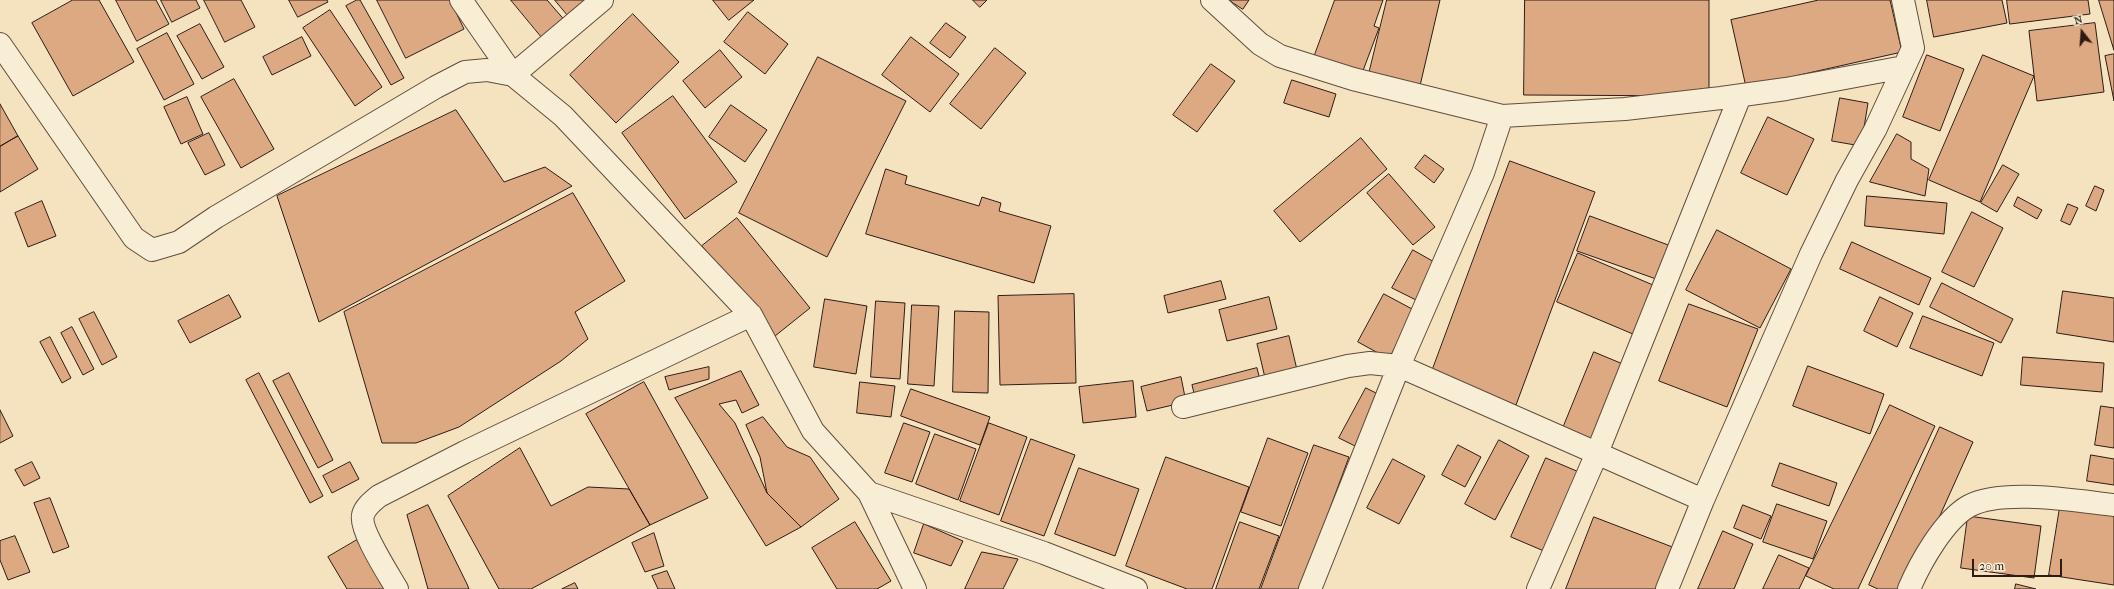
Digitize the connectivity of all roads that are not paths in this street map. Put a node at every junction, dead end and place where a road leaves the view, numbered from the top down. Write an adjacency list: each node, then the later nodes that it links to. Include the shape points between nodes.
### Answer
1 (461, 0): 7 (street)
2 (602, 0): 7 (street)
3 (1212, 0): 9 (street, via 1260,44 1287,58 1353,79)
4 (1903, 0): 6 (street, via 1913,48)
5 (0, 44): 7 (street, via 134,238 152,250 179,242 216,217 464,72 487,70)
6 (1904, 67): 8 (street, via 1786,90); 15 (street, via 1875,130 1811,254)
7 (513, 75): 10 (street, via 563,116)
8 (1740, 96): 9 (street, via 1625,109); 13 (street)
9 (1502, 116): 11 (street, via 1483,173)
10 (751, 315): 14 (street, via 813,431); 17 (street, via 465,452 375,499 363,514 363,522)
11 (1399, 366): 12 (street, via 1370,363 1348,366); 13 (street); 20 (street)
12 (1183, 407)
13 (1597, 453): 15 (street); 21 (street)
14 (869, 493): 18 (street); 19 (street, via 1044,553)
15 (1703, 500): 22 (street)
16 (2114, 505): 23 (street, via 2036,497 2006,498 1970,506 1948,524 1916,572)
17 (397, 589)
18 (915, 589)
19 (1136, 589)
20 (1310, 589)
21 (1538, 589)
22 (1667, 589)
23 (1909, 589)

